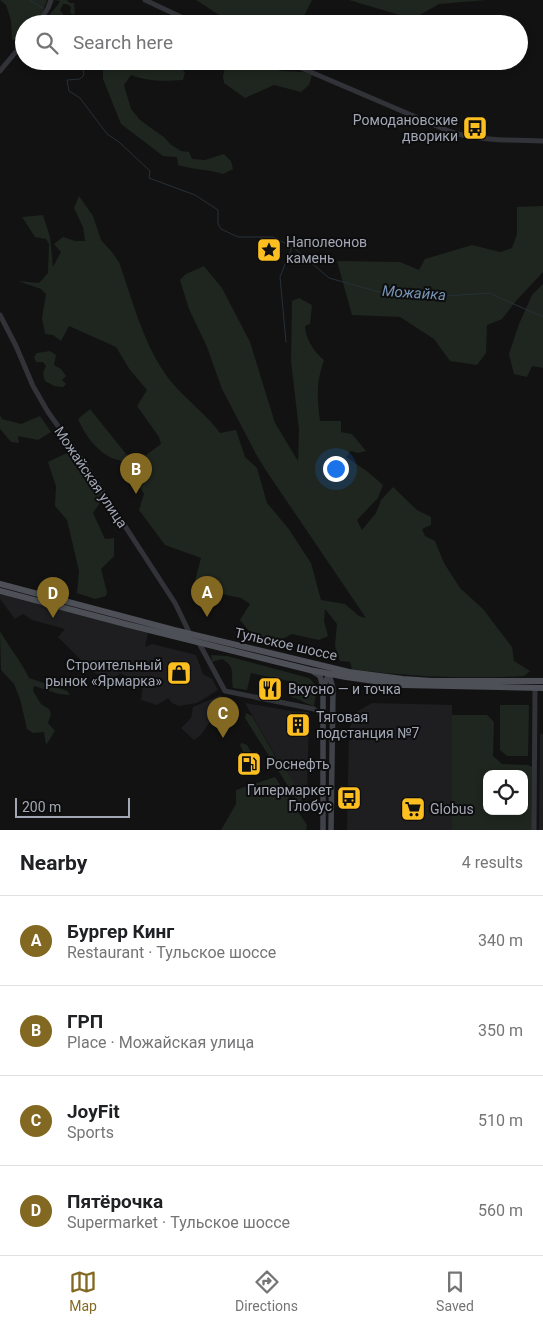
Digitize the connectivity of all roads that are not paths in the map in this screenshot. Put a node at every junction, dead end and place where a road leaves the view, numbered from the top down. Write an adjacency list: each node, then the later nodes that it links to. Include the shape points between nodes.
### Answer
1 (51, 0): 3 (street)
2 (145, 0): 4 (street)
3 (44, 15)
4 (177, 15)
5 (15, 53): 7 (street)
6 (307, 70): 8 (street, via 465,136)
7 (0, 71)
8 (543, 141)
9 (0, 315): 12 (street, Можайская улица, via 48,412)
10 (0, 584): 13 (main road, Тульское шоссе)
11 (0, 590): 15 (main road, Тульское шоссе)
12 (183, 618): 13 (street, via 181,626); 14 (street, Можайская улица)
13 (174, 630): 14 (main road, Тульское шоссе)
14 (190, 634): 19 (main road, Тульское шоссе)
15 (199, 643): 16 (main road, Тульское шоссе); 17 (street)
16 (215, 646): 17 (street, via 209,650); 18 (main road, Тульское шоссе)
17 (208, 658): 28 (street, via 226,691 314,709)
18 (310, 670): 19 (main road, Тульское шоссе); 22 (main road, via 320,676)
19 (330, 671): 20 (main road, Тульское шоссе); 21 (main road, Тульское шоссе, via 403,680); 22 (main road); 23 (main road)
20 (346, 677): 23 (main road); 24 (main road, Тульское шоссе, via 404,685)
21 (543, 681)
22 (323, 687): 26 (main road)
23 (333, 688): 27 (main road)
24 (536, 688): 25 (main road, Тульское шоссе); 31 (street)
25 (543, 688)
26 (323, 706): 27 (main road); 28 (main road)
27 (333, 706): 30 (main road)
28 (323, 717): 29 (main road)
29 (323, 830)
30 (331, 830)
31 (534, 830)

